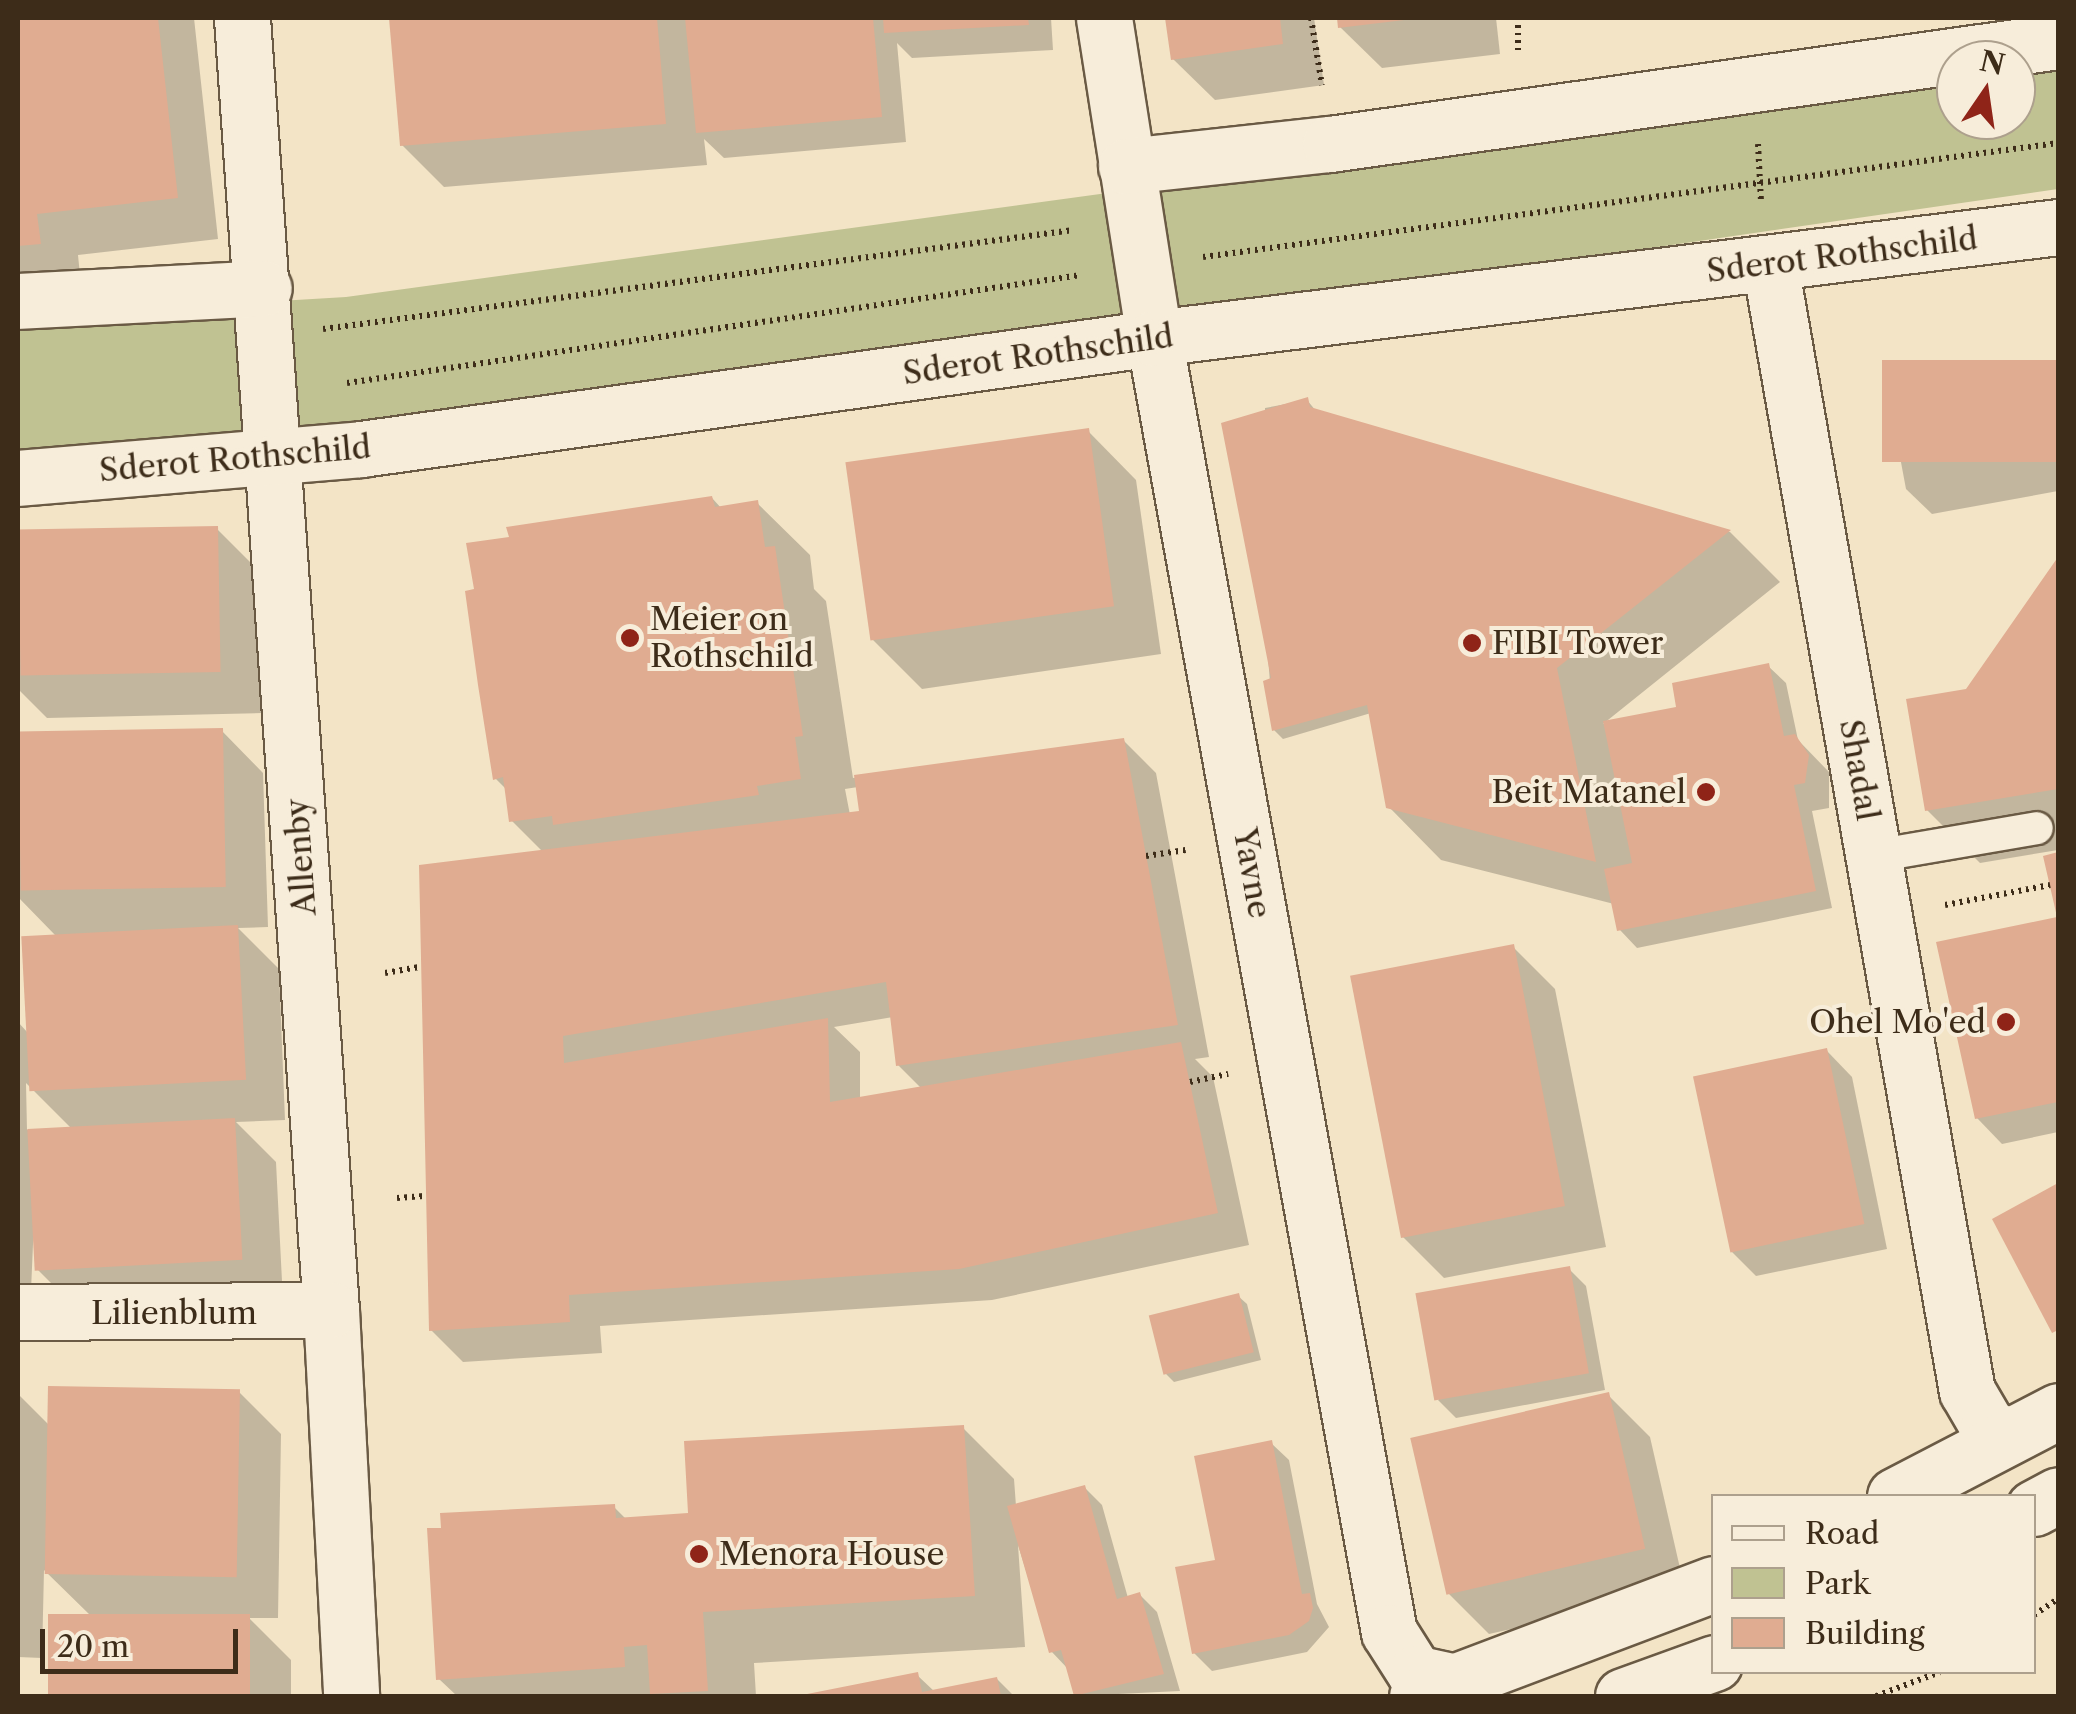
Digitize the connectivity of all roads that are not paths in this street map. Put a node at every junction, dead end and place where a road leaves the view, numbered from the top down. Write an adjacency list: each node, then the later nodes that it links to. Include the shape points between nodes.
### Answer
1 (242, 18): 7 (street, Allenby)
2 (1104, 18): 4 (street, Yavne)
3 (2058, 40): 4 (street)
4 (1126, 166): 9 (street, Yavne)
5 (2058, 226): 6 (street, Sderot Rothschild)
6 (1770, 264): 9 (street, Sderot Rothschild); 13 (street, Shadal)
7 (264, 288): 8 (street); 10 (street, Allenby)
8 (18, 301)
9 (1154, 338): 10 (street, Sderot Rothschild); 23 (street, Yavne, via 1389,1632 1415,1673)
10 (275, 456): 11 (street, Sderot Rothschild); 14 (street, Allenby)
11 (18, 478)
12 (2037, 828): 13 (lane)
13 (1874, 856): 17 (street, Shadal, via 1968,1391 1988,1427)
14 (331, 1310): 15 (street, Lilienblum); 24 (street, Allenby)
15 (18, 1312)
16 (2058, 1411): 17 (street)
17 (2010, 1436): 18 (street)
18 (1899, 1494)
19 (2058, 1494): 20 (street)
20 (2036, 1507)
21 (1711, 1585): 23 (street)
22 (1711, 1663): 25 (street)
23 (1439, 1690)
24 (350, 1696)
25 (1622, 1696)

